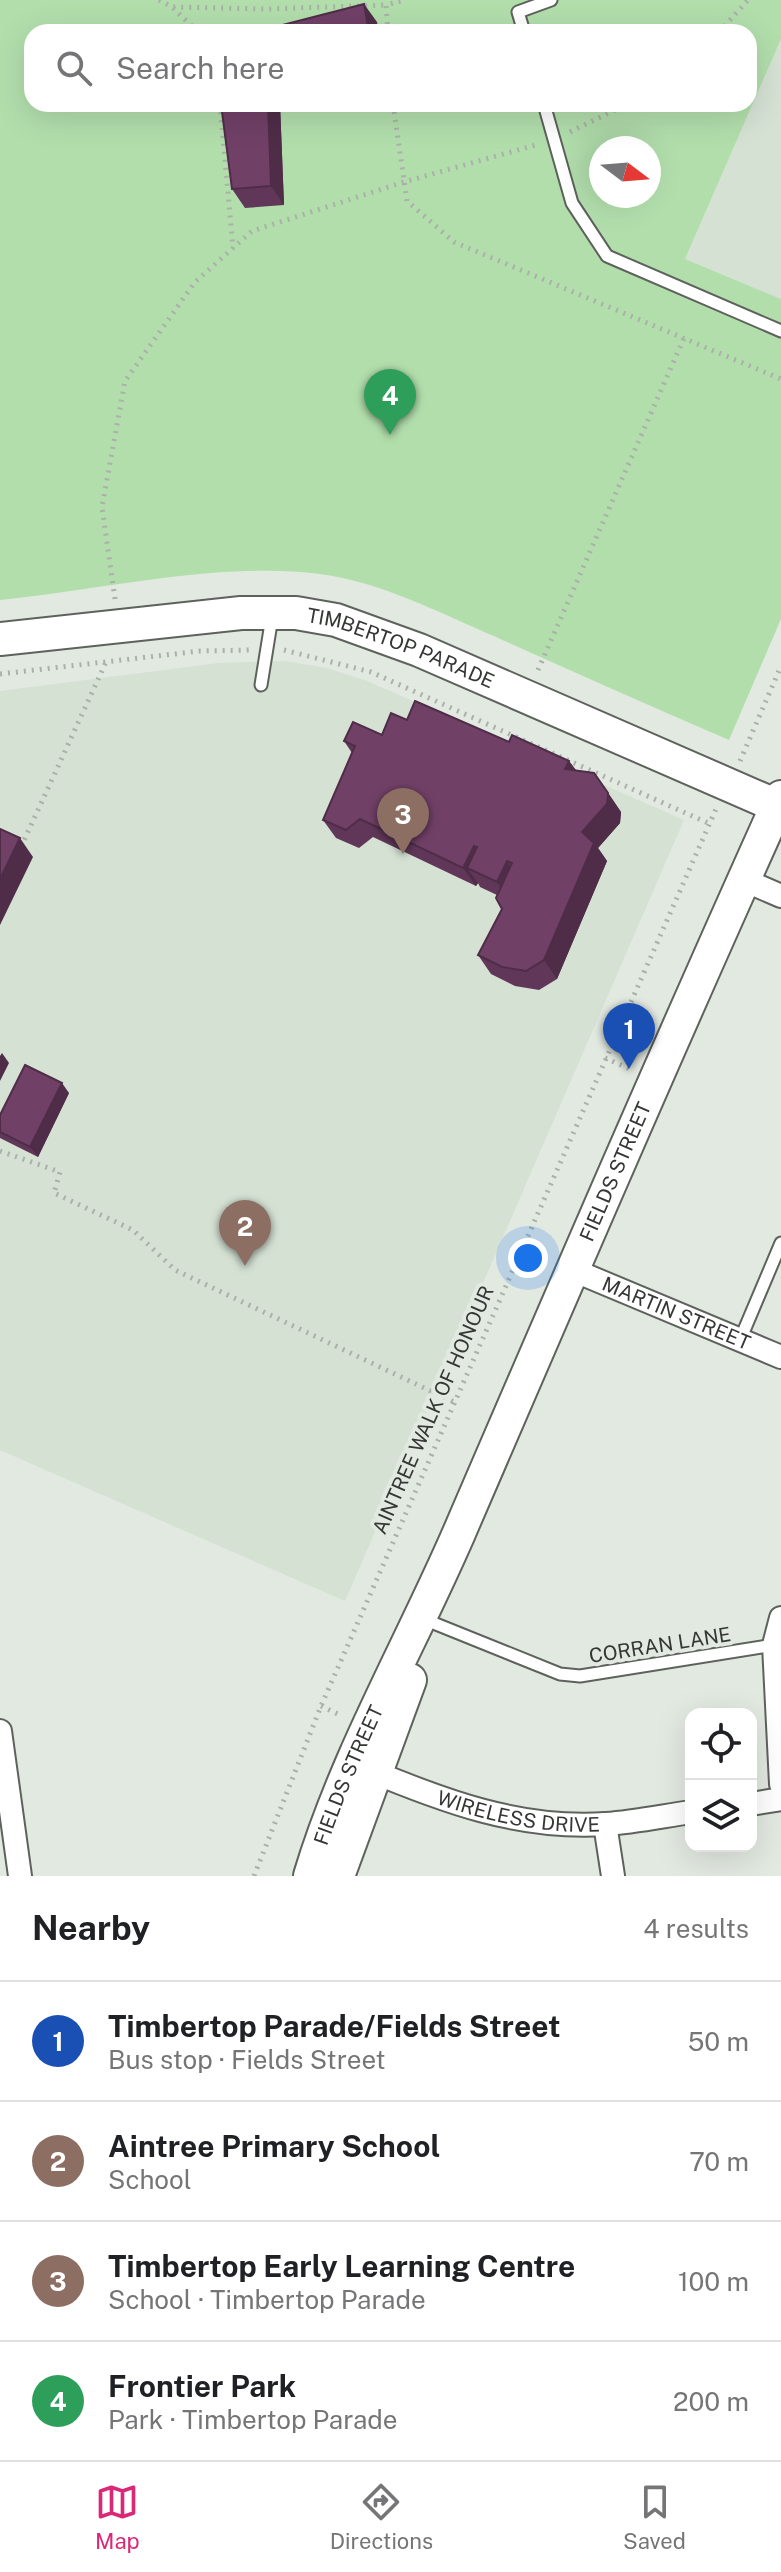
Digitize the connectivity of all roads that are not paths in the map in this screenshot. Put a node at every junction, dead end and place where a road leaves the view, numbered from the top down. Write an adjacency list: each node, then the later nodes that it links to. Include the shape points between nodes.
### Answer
1 (551, 0): 2 (lane, via 518,12)
2 (522, 24)
3 (546, 112): 4 (lane, via 572,203 607,256)
4 (781, 331)
5 (273, 612): 6 (street, TIMBERTOP PARADE); 7 (lane); 8 (street, TIMBERTOP PARADE, via 370,630 729,786)
6 (0, 639)
7 (261, 685)
8 (779, 802): 9 (street, FIELDS STREET)
9 (744, 880): 10 (street); 12 (street, FIELDS STREET)
10 (781, 896)
11 (781, 1243): 13 (lane)
12 (573, 1270): 13 (street, MARTIN STREET); 15 (street, FIELDS STREET)
13 (740, 1340): 14 (street, MARTIN STREET)
14 (781, 1357)
15 (424, 1619): 16 (lane, CORRAN LANE, via 560,1674 580,1676); 18 (street, FIELDS STREET)
16 (779, 1629): 19 (street)
17 (0, 1731): 20 (street)
18 (364, 1767): 24 (street, WIRELESS DRIVE, via 482,1813 544,1823); 26 (street, FIELDS STREET); 27 (street, FIELDS STREET)
19 (781, 1784)
20 (4, 1788): 25 (street)
21 (781, 1799): 22 (street)
22 (757, 1803)
23 (685, 1813): 24 (street, WIRELESS DRIVE)
24 (605, 1824): 28 (street)
25 (20, 1876)
26 (310, 1876)
27 (338, 1876)
28 (613, 1876)

